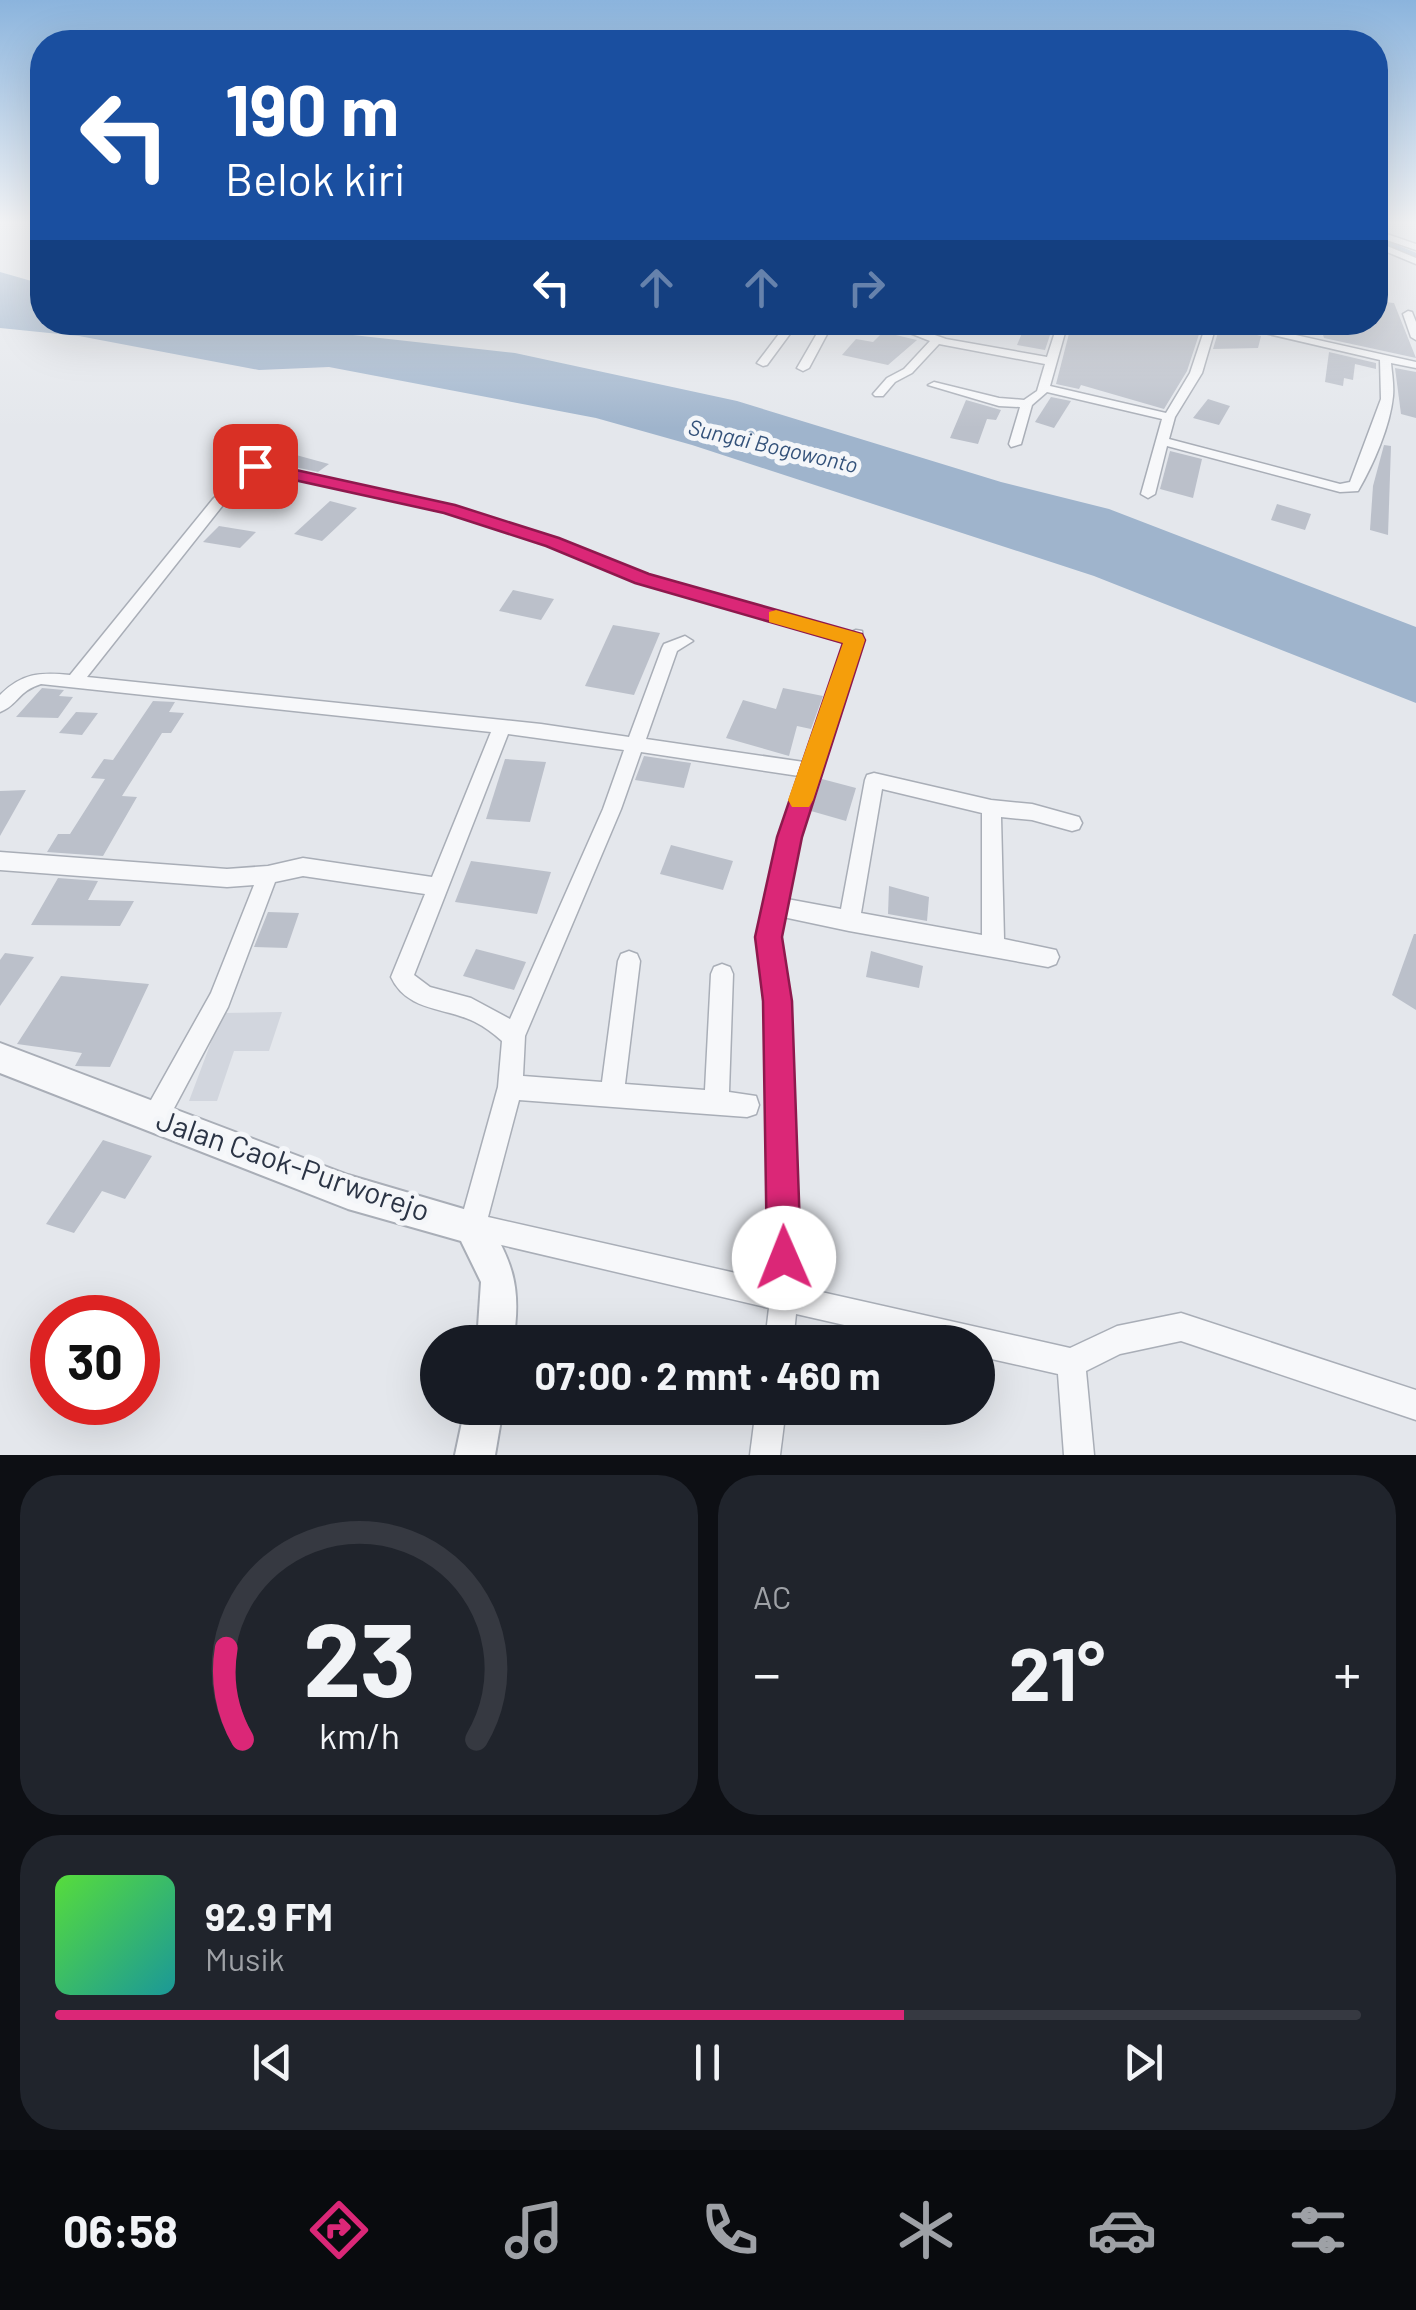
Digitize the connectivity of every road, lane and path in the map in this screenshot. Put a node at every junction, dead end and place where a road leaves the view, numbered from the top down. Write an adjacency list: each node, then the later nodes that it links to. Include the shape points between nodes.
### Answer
1 (1408, 314): 9 (street)
2 (784, 335): 14 (street)
3 (821, 335): 16 (street)
4 (922, 335): 11 (street)
5 (1058, 335): 13 (street)
6 (1208, 335): 21 (street, via 1196,372)
7 (1284, 335): 10 (street)
8 (1296, 335): 10 (street)
9 (1416, 337)
10 (1298, 338): 12 (street)
11 (936, 340): 13 (street); 19 (street)
12 (1386, 358): 15 (street); 22 (street, via 1387,398 1352,488)
13 (1049, 361): 18 (street)
14 (763, 363)
15 (1416, 365)
16 (803, 368)
17 (934, 385): 20 (street)
18 (1042, 388): 20 (street); 21 (street)
19 (879, 394)
20 (1027, 404): 23 (street)
21 (1169, 417): 22 (street)
22 (1165, 442): 24 (street)
23 (1015, 444)
24 (1148, 494)
25 (686, 641): 29 (street, via 670,648)
26 (74, 682): 27 (street, via 32,679); 28 (street); 30 (street, via 218,502 255,466 448,509 642,578 856,637)
27 (0, 706)
28 (502, 726): 29 (street); 35 (street)
29 (636, 744): 30 (street); 42 (street)
30 (810, 770): 36 (street)
31 (992, 808): 32 (street); 37 (street, via 874,780); 38 (street)
32 (1072, 823)
33 (0, 861): 34 (street, via 227,878)
34 (268, 875): 35 (street, via 303,867); 48 (street, via 220,999)
35 (438, 887): 42 (street, via 402,977 406,986 478,1012)
36 (776, 906): 37 (street); 50 (street, via 768,937 778,1001)
37 (850, 922): 38 (street)
38 (992, 948): 39 (street)
39 (1048, 956)
40 (629, 961): 45 (street)
41 (722, 974): 46 (street)
42 (514, 1036): 44 (street)
43 (4, 1068): 48 (street, Jalan Caok-Purworejo)
44 (510, 1087): 45 (street); 49 (street)
45 (612, 1096): 46 (street)
46 (717, 1101): 47 (street)
47 (748, 1105)
48 (155, 1118): 49 (street, Jalan Caok-Purworejo, via 348,1192)
49 (472, 1227): 50 (street); 51 (street, via 498,1266)
50 (785, 1295): 52 (street); 53 (street)
51 (498, 1325)
52 (781, 1325)
53 (1071, 1362): 54 (street, via 1116,1340 1181,1326); 59 (street)
54 (1416, 1406)
55 (481, 1425): 57 (street)
56 (769, 1425): 58 (street)
57 (475, 1455)
58 (765, 1455)
59 (1079, 1455)

